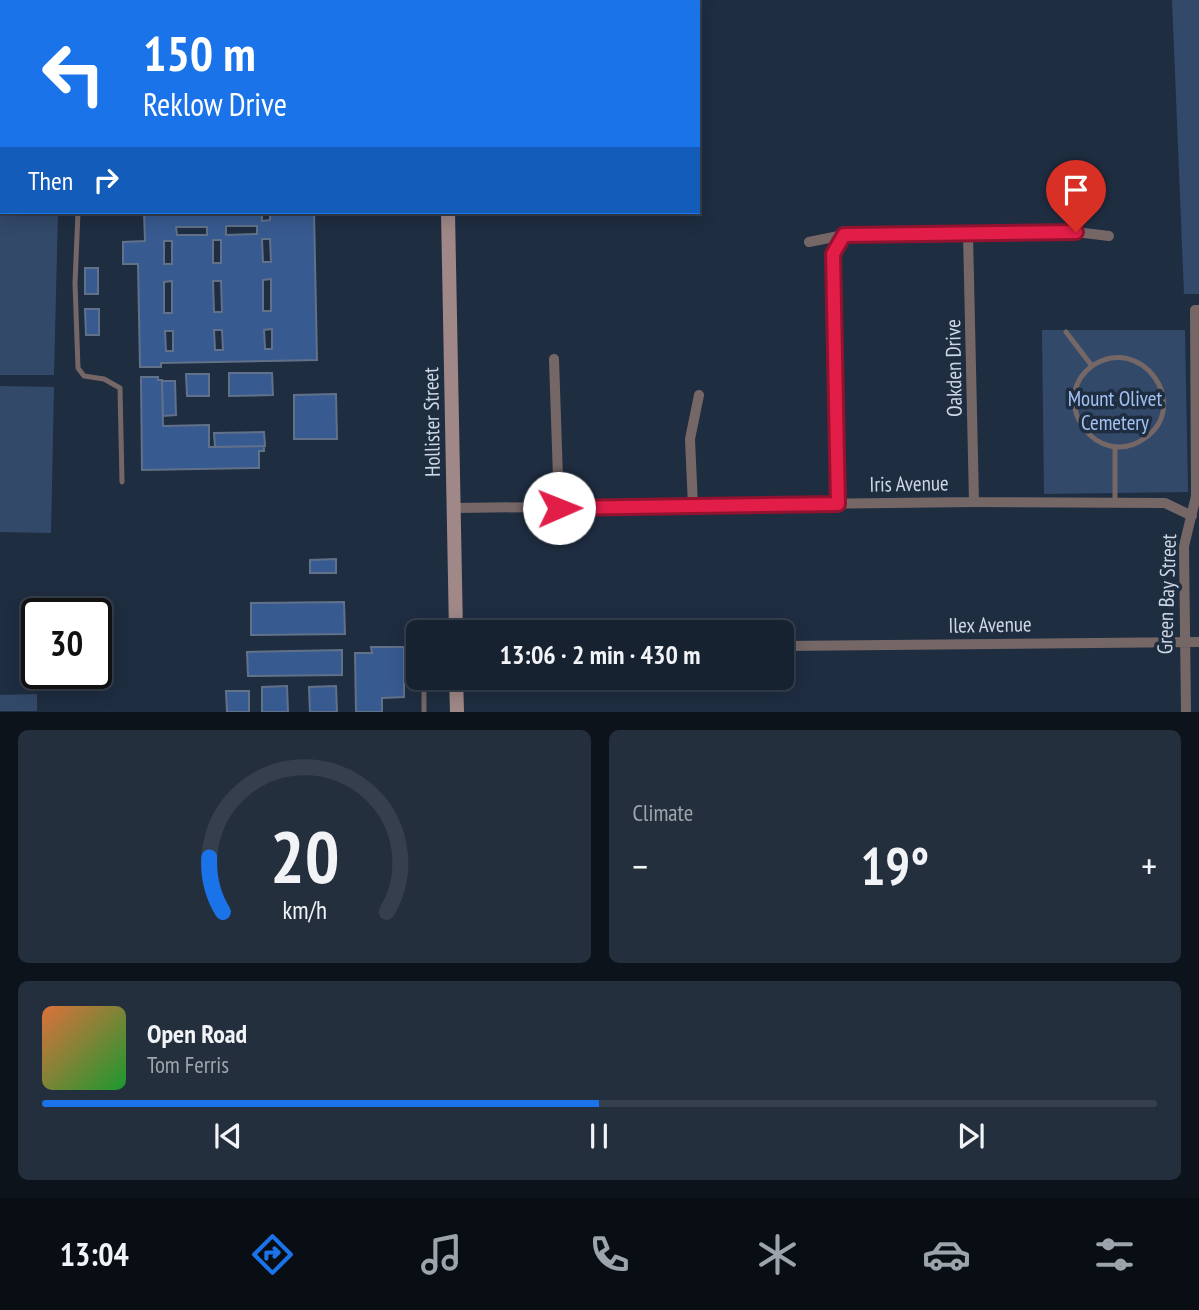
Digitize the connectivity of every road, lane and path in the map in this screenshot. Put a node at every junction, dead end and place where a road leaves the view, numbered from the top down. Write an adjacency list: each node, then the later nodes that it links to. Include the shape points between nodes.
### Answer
1 (78, 214): 13 (lane, via 78,368 84,376 120,388)
2 (448, 214): 18 (main road, Hollister Street)
3 (968, 234): 4 (street); 5 (street, via 1076,232); 14 (street, Oakden Drive)
4 (844, 235): 6 (street); 16 (street, via 833,254)
5 (1109, 236)
6 (809, 242)
7 (1197, 310): 20 (street, Green Bay Street, via 1196,496)
8 (1066, 332): 10 (lane)
9 (554, 359): 19 (street)
10 (1092, 366): 12 (lane, via 1077,386 1075,413 1090,436); 12 (lane, via 1112,358 1131,359 1154,375 1162,391 1163,410 1150,435)
11 (699, 395): 17 (street, via 690,439)
12 (1115, 447): 15 (lane)
13 (122, 482)
14 (974, 502): 15 (street, Iris Avenue); 16 (street, Iris Avenue)
15 (1115, 503): 20 (street, Iris Avenue, via 1165,503)
16 (838, 504): 17 (street, Iris Avenue)
17 (693, 506): 19 (street, Iris Avenue)
18 (455, 508): 19 (street, Iris Avenue); 21 (main road, Hollister Street)
19 (559, 508)
20 (1192, 516): 22 (street, Green Bay Street, via 1185,531)
21 (456, 620)
22 (1184, 642): 23 (street, Ilex Avenue); 24 (street, Ilex Avenue); 29 (street, Green Bay Street)
23 (1199, 642)
24 (794, 646)
25 (424, 690): 27 (lane)
26 (456, 690): 28 (main road)
27 (424, 712)
28 (457, 712)
29 (1186, 712)

